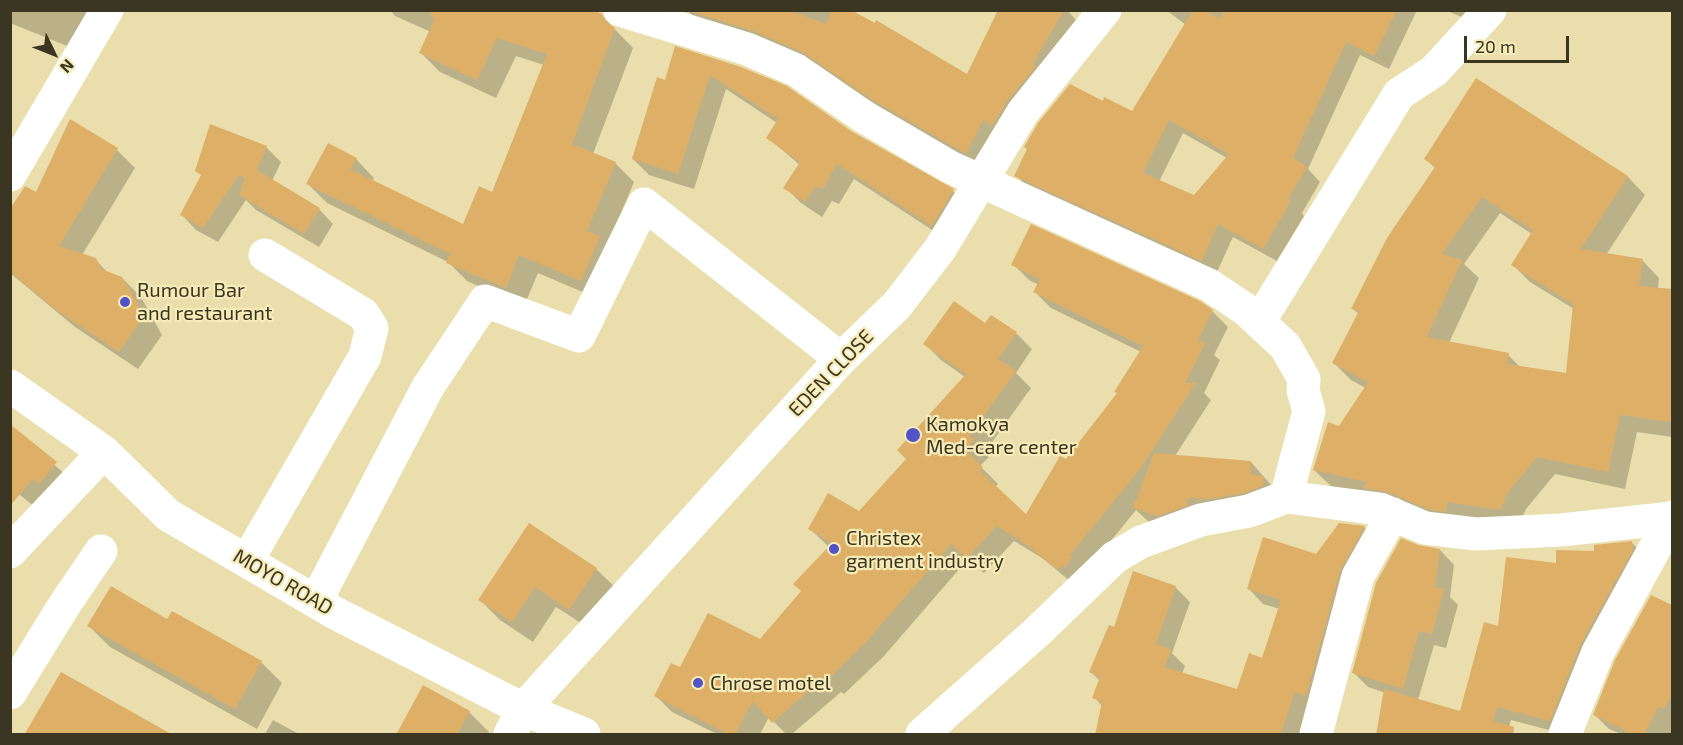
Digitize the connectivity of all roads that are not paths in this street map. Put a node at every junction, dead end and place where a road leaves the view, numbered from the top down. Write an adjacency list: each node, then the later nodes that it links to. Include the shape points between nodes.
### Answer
1 (107, 10): 5 (street)
2 (620, 10): 6 (street, via 747,49 796,70 889,132)
3 (1105, 10): 6 (street, EDEN CLOSE, via 1023,112)
4 (1490, 10): 8 (street, via 1434,71 1399,94)
5 (10, 175)
6 (979, 181): 8 (street, via 1209,285); 9 (street, EDEN CLOSE, via 940,249 897,305)
7 (265, 255): 17 (street, via 363,314 372,328 365,356)
8 (1259, 322): 12 (street, via 1285,346 1304,379 1310,411)
9 (841, 359): 18 (street, via 644,204 579,336 485,301 428,387); 20 (street, EDEN CLOSE)
10 (10, 386): 11 (street, MOYO ROAD)
11 (104, 452): 16 (street); 17 (street, MOYO ROAD, via 168,515)
12 (1286, 497): 13 (street); 22 (street, via 1249,511 1161,533 1115,557)
13 (1393, 514): 14 (street, via 1425,528 1476,534 1562,530); 23 (street, via 1358,576)
14 (1672, 518): 24 (street, via 1598,652)
15 (101, 551): 19 (street)
16 (10, 552)
17 (247, 561): 18 (street, MOYO ROAD)
18 (316, 602): 20 (street, MOYO ROAD)
19 (10, 693)
20 (517, 722): 21 (street, MOYO ROAD)
21 (584, 735)
22 (922, 735)
23 (1316, 735)
24 (1565, 735)

